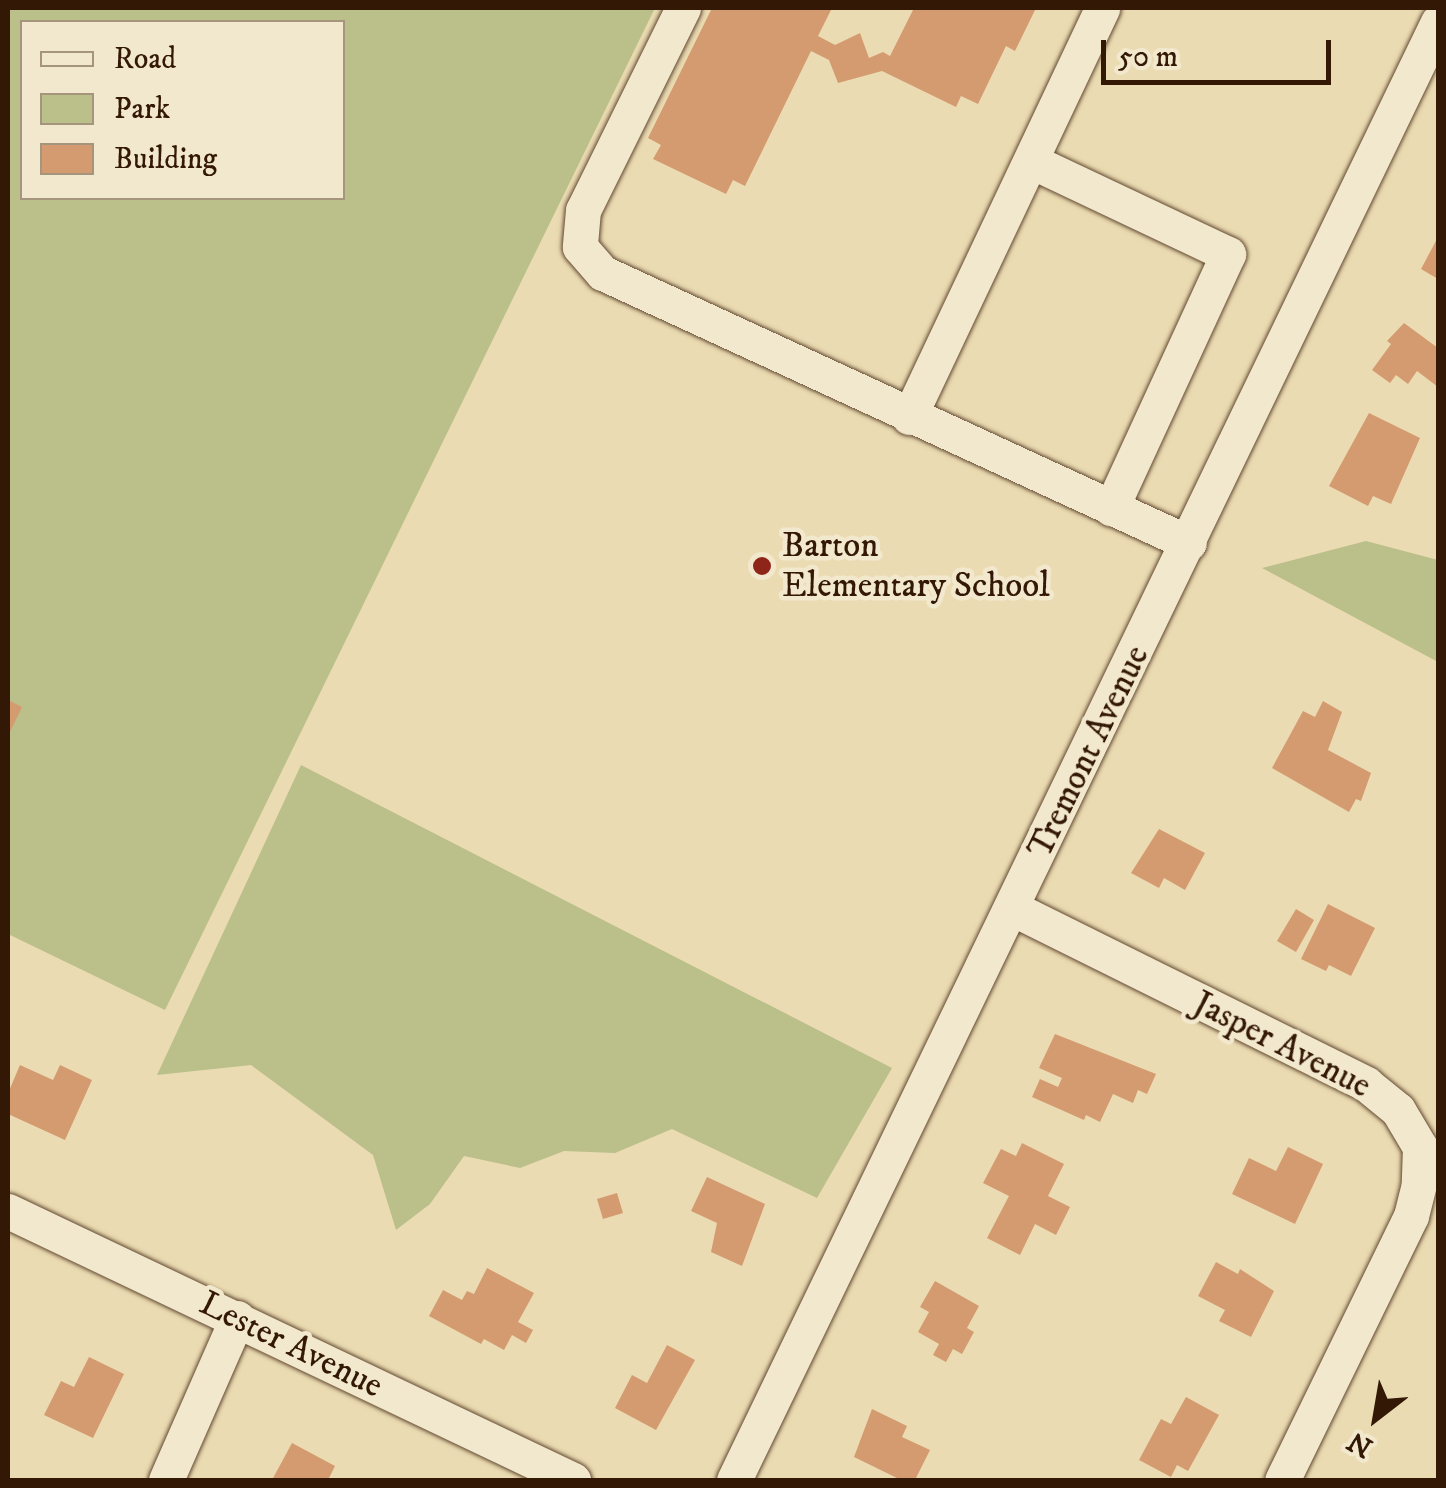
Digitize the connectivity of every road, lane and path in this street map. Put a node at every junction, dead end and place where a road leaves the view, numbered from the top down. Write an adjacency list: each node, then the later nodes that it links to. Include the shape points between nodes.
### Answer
1 (683, 8): 5 (street, via 582,210 580,247 603,273)
2 (1102, 8): 4 (street)
3 (1438, 22): 7 (street, Tremont Avenue)
4 (1031, 161): 5 (street); 6 (street, via 1228,254)
5 (909, 417): 6 (street)
6 (1112, 508): 7 (street)
7 (1189, 543): 8 (street, Tremont Avenue)
8 (1014, 909): 13 (street, Tremont Avenue); 14 (street, Jasper Avenue, via 1366,1084 1398,1110 1420,1147 1410,1216)
9 (8, 1212): 10 (street, Lester Avenue)
10 (237, 1318): 11 (street); 12 (street, Lester Avenue)
11 (166, 1480)
12 (573, 1480)
13 (734, 1480)
14 (1282, 1480)

